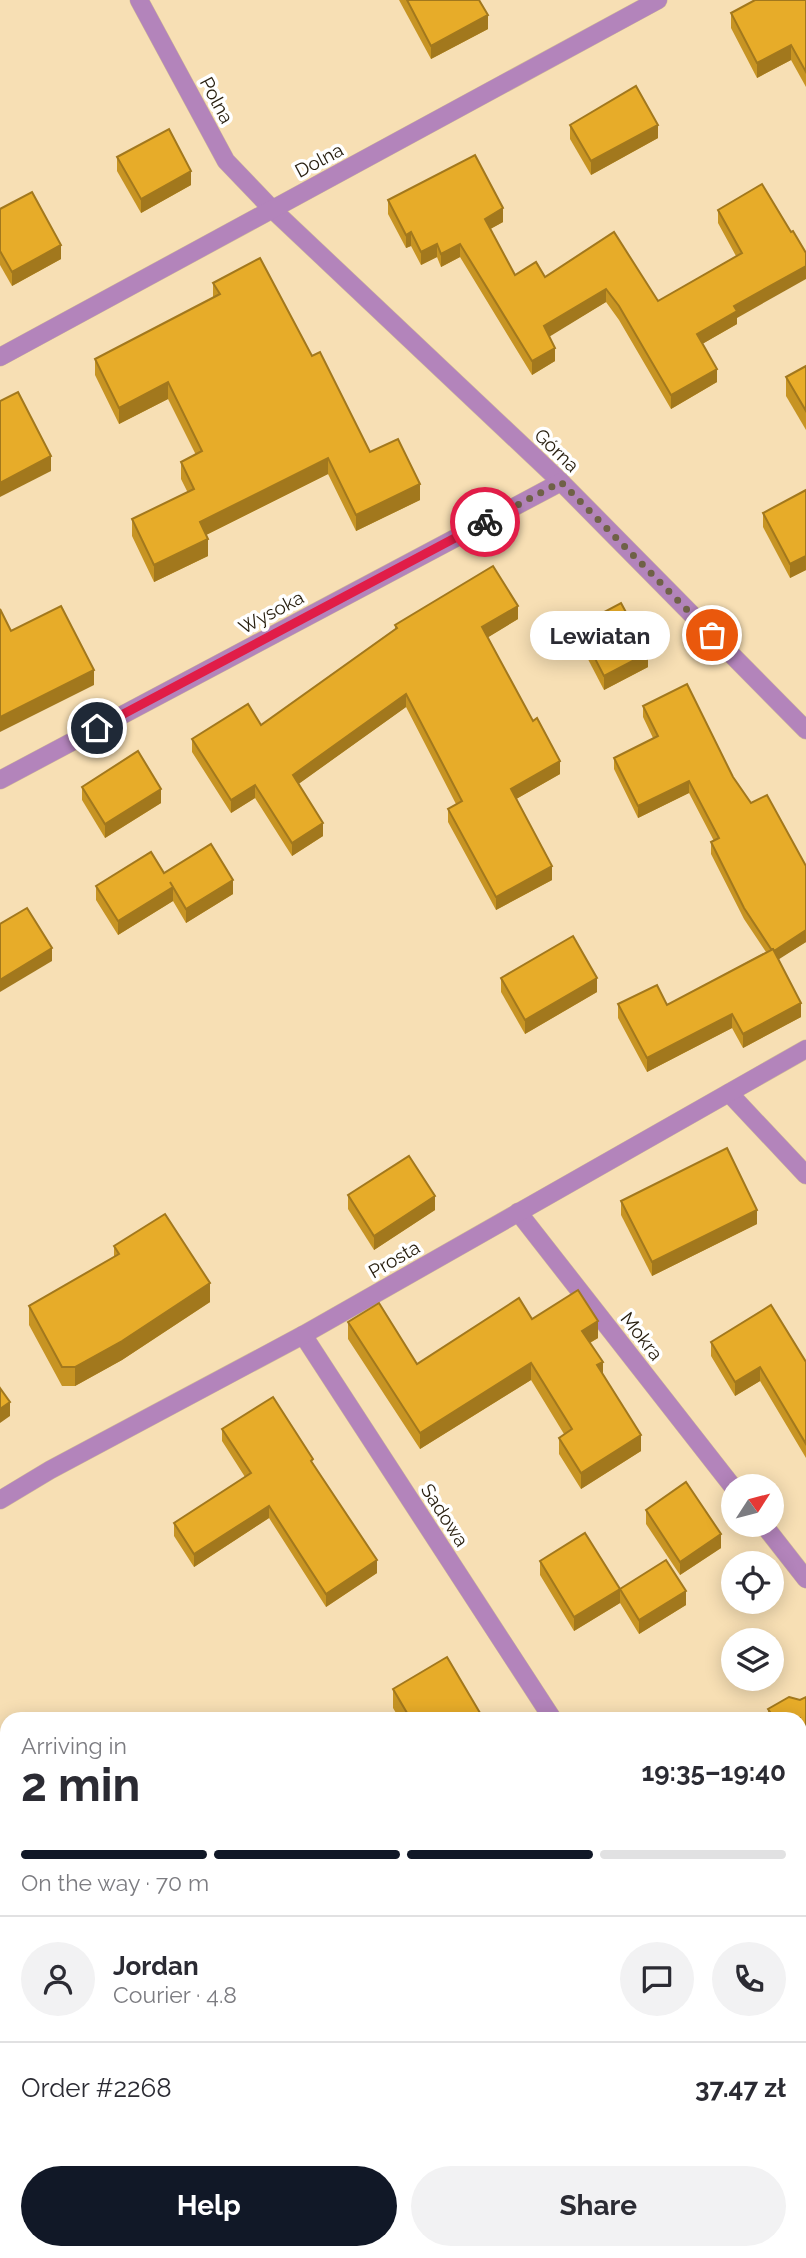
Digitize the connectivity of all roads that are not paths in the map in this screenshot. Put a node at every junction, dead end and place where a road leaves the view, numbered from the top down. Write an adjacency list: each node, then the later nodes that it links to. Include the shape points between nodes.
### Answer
1 (139, 0): 3 (street, Polna, via 226,161)
2 (658, 0): 3 (street, Dolna)
3 (272, 209): 4 (street, Dolna); 5 (street, Górna)
4 (0, 357)
5 (561, 482): 6 (street, Górna); 7 (street, Wysoka)
6 (806, 730)
7 (0, 779)
8 (806, 1049): 9 (street, Prosta)
9 (729, 1093): 10 (street); 11 (street, Prosta)
10 (806, 1175)
11 (518, 1212): 12 (street, Prosta); 13 (street, Mokra)
12 (303, 1335): 14 (street, Prosta); 17 (street, Sadowa)
13 (723, 1474)
14 (0, 1500)
15 (773, 1537): 16 (street)
16 (806, 1579)
17 (548, 1712)

